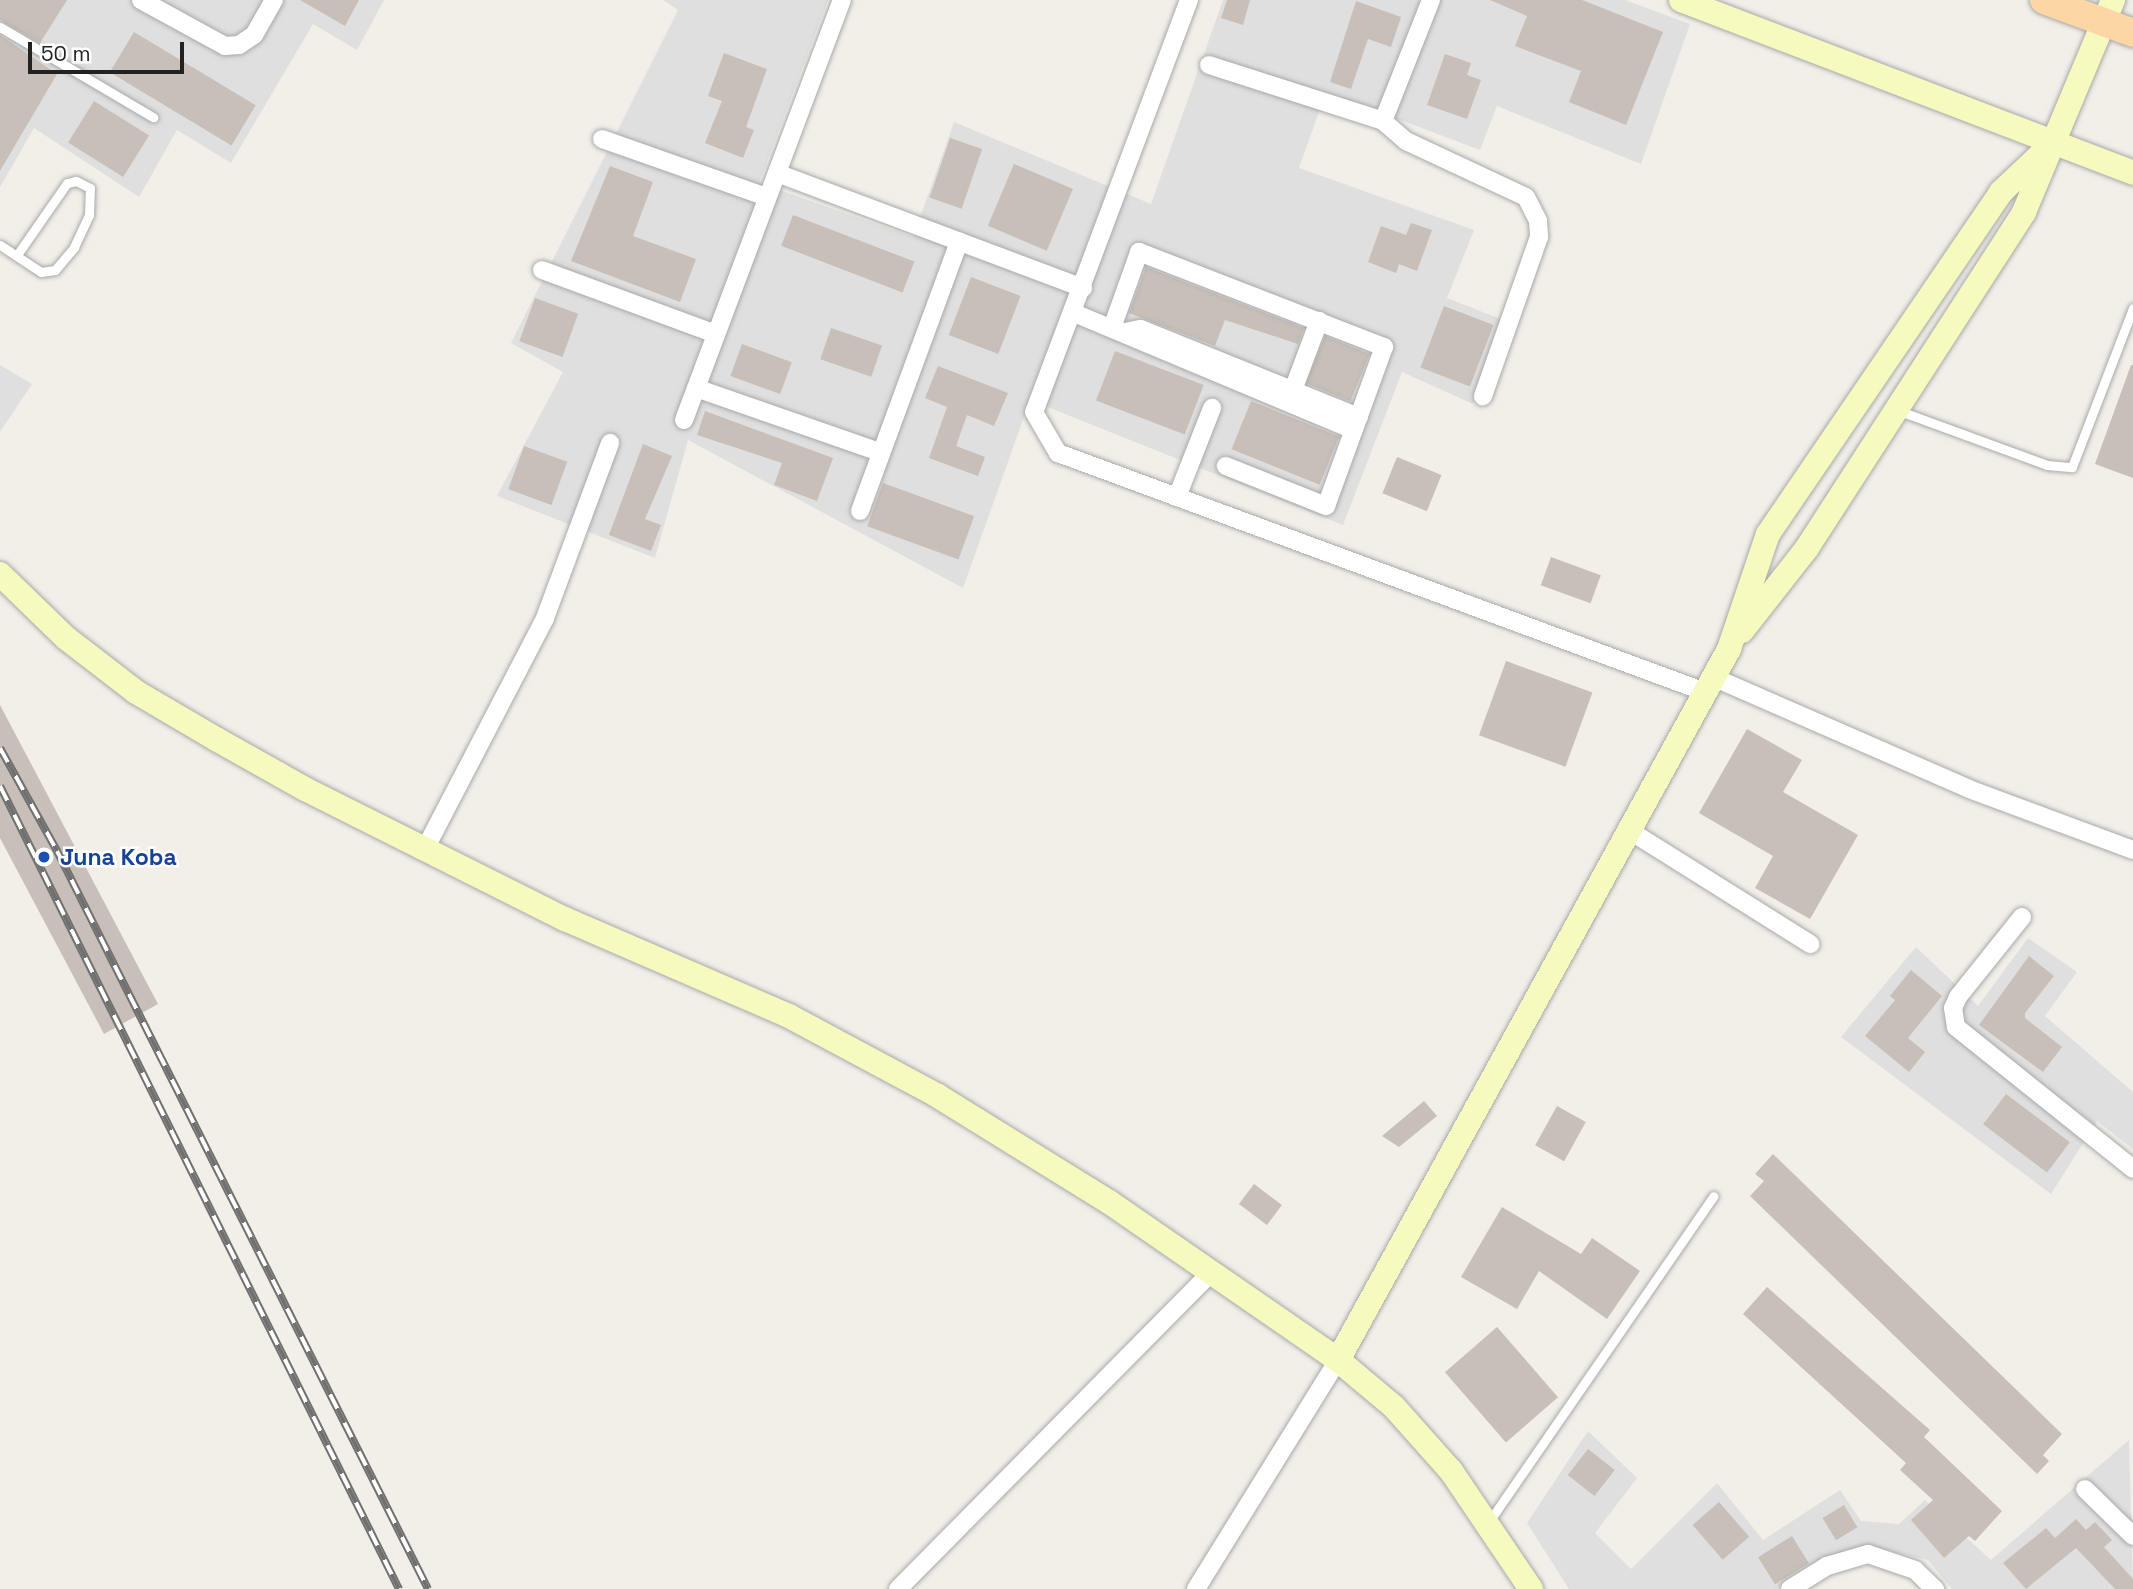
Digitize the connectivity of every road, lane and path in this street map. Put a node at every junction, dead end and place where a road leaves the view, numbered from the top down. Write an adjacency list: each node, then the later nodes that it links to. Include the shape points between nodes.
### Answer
1 (141, 0): 2 (street, via 225,46 239,45 254,35)
2 (274, 0)
3 (842, 0): 16 (street)
4 (1189, 0): 23 (street)
5 (1431, 0): 13 (street)
6 (1681, 0): 15 (street)
7 (2043, 0): 8 (main road)
8 (2109, 11): 10 (main road); 15 (street)
9 (0, 27): 12 (lane)
10 (2133, 33)
11 (1209, 65): 13 (street)
12 (153, 117)
13 (1383, 121): 31 (street, via 1391,133 1512,189 1535,208 1539,237)
14 (602, 139): 18 (street)
15 (2054, 142): 17 (street); 33 (street, via 2024,212); 42 (street, via 2001,192 1768,534)
16 (777, 173): 18 (street); 19 (street)
17 (2133, 173)
18 (767, 197): 28 (street)
19 (959, 242): 23 (street); 37 (street)
20 (0, 245): 21 (lane)
21 (17, 255): 21 (lane, via 41,272 65,262 89,215 90,188 76,181 67,183)
22 (542, 270): 28 (street)
23 (1083, 288): 25 (street)
24 (2133, 307): 33 (lane, via 2071,467 2047,465)
25 (1074, 313): 27 (street); 39 (street, via 1034,412 1058,453)
26 (1319, 321): 27 (street, via 1139,253); 30 (street); 35 (street, via 1384,346)
27 (1118, 330): 30 (street, via 1141,329); 35 (street, via 1135,342)
28 (716, 334): 29 (street)
29 (696, 388): 34 (street); 37 (street)
30 (1293, 390): 35 (street)
31 (1483, 396)
32 (1212, 408): 39 (street)
33 (1896, 409): 42 (street, via 1807,548)
34 (684, 419)
35 (1357, 423): 38 (street, via 1326,506)
36 (610, 443): 45 (street, via 545,618)
37 (880, 452): 40 (street)
38 (1226, 466)
39 (1177, 497): 43 (street)
40 (860, 511)
41 (0, 574): 45 (street, via 66,638 136,692 305,789)
42 (1728, 649): 43 (street)
43 (1709, 684): 44 (street); 46 (street)
44 (1630, 831): 48 (street); 52 (street)
45 (425, 849): 51 (street, via 565,919 789,1016 938,1096 1109,1202)
46 (2133, 850)
47 (2022, 917): 49 (street, via 1958,997 1953,1009 1956,1027)
48 (1810, 944)
49 (2133, 1168)
50 (1714, 1196): 54 (lane)
51 (1211, 1273): 52 (street); 56 (street)
52 (1338, 1360): 54 (street, via 1423,1438); 57 (street)
53 (2085, 1489): 55 (street)
54 (1487, 1525): 58 (street)
55 (2133, 1536)
56 (898, 1589)
57 (1196, 1589)
58 (1531, 1589)
59 (1790, 1589): 60 (street, via 1827,1566 1868,1553 1915,1570)
60 (1935, 1589)

